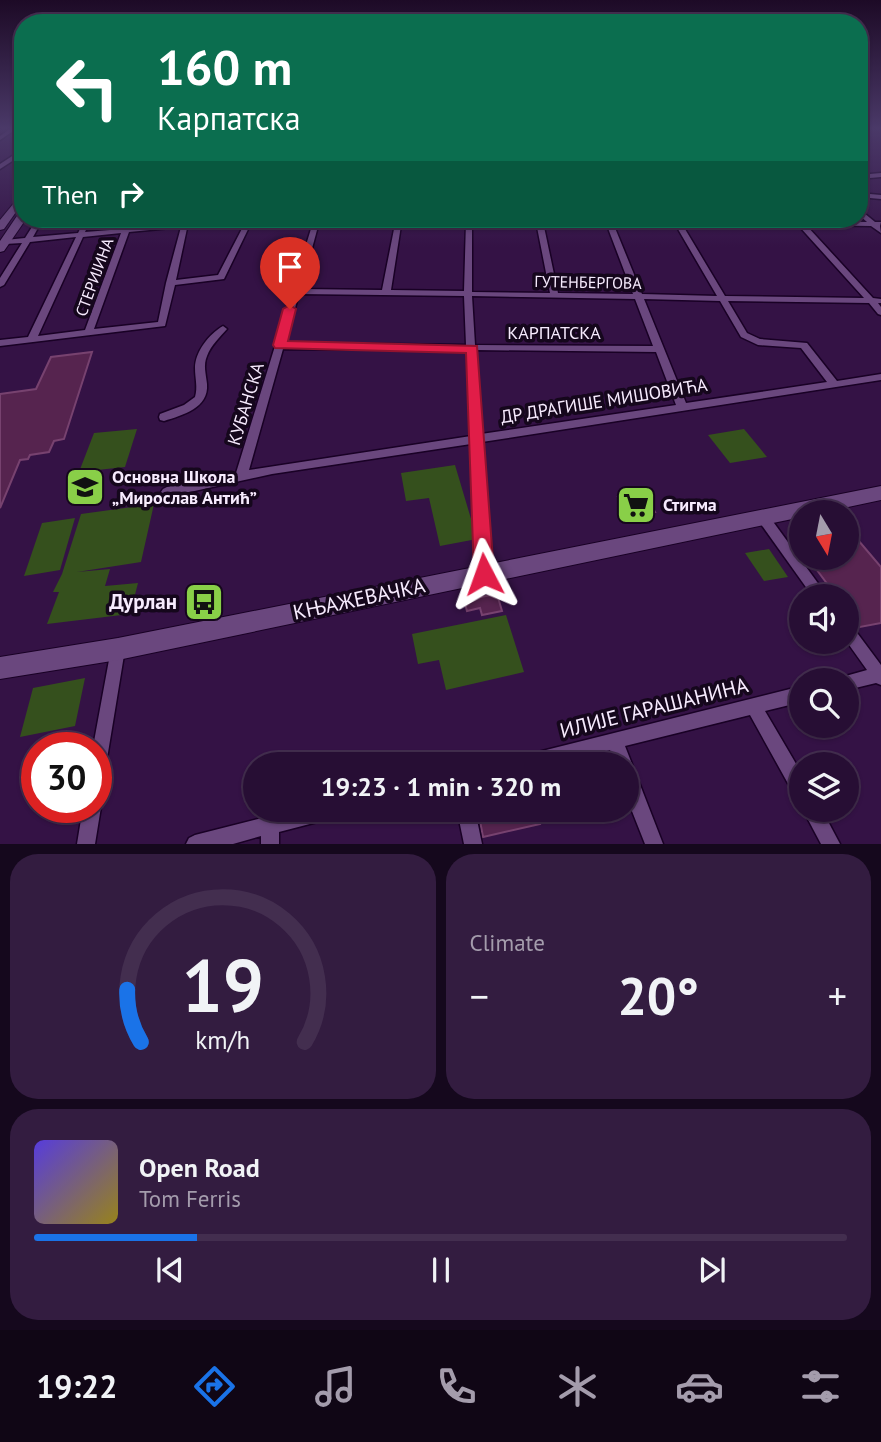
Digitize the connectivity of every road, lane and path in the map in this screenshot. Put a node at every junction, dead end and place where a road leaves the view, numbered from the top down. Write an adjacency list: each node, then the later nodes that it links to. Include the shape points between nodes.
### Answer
1 (14, 208): 3 (main road)
2 (877, 224): 19 (street)
3 (0, 227)
4 (14, 228): 22 (main road)
5 (34, 228): 21 (street)
6 (84, 228): 20 (street)
7 (127, 228): 18 (street, СТЕРИЈИНА)
8 (146, 228): 18 (street, СТЕРИЈИНА)
9 (184, 228): 23 (street, СТЕРИЈИНА)
10 (246, 228): 23 (street, via 221,278)
11 (314, 228): 25 (street, КУБАНСКА)
12 (397, 228): 26 (street)
13 (469, 228): 27 (street)
14 (541, 228): 28 (street)
15 (611, 228): 29 (street)
16 (682, 228): 30 (street)
17 (804, 228): 31 (street)
18 (126, 231): 20 (street, СТЕРИЈИНА); 35 (street, СТЕРИЈИНА)
19 (881, 231)
20 (80, 235): 21 (street, СТЕРИЈИНА); 36 (street)
21 (27, 240): 22 (street, СТЕРИЈИНА); 24 (street)
22 (2, 246)
23 (170, 283): 35 (street, СТЕРИЈИНА, via 162,324)
24 (0, 285)
25 (295, 291): 26 (street, ГУТЕНБЕРГОВА); 38 (street, КУБАНСКА)
26 (386, 293): 27 (street, ГУТЕНБЕРГОВА)
27 (468, 294): 28 (street, ГУТЕНБЕРГОВА); 39 (street)
28 (554, 295): 29 (street, ГУТЕНБЕРГОВА)
29 (639, 297): 30 (street, ГУТЕНБЕРГОВА); 40 (street)
30 (723, 298): 31 (street, ГУТЕНБЕРГОВА); 42 (street, via 748,338 804,345)
31 (870, 301): 32 (street, ГУТЕНБЕРГОВА); 33 (street)
32 (881, 301)
33 (881, 312)
34 (223, 329): 44 (street, via 205,346 199,367 200,398)
35 (88, 333): 36 (street, СТЕРИЈИНА)
36 (32, 339): 37 (street, СТЕРИЈИНА)
37 (0, 342)
38 (280, 345): 39 (street, КАРПАТСКА); 46 (street, КУБАНСКА)
39 (472, 349): 40 (street, КАРПАТСКА); 45 (street)
40 (659, 349): 43 (street)
41 (881, 377): 42 (street, ДР ДРАГИШЕ МИШОВИЋА)
42 (834, 384): 43 (street, ДР ДРАГИШЕ МИШОВИЋА)
43 (682, 407): 45 (street, ДР ДРАГИШЕ МИШОВИЋА)
44 (164, 417)
45 (475, 438): 46 (street, ДР ДРАГИШЕ МИШОВИЋА); 50 (street)
46 (241, 477): 47 (street, ДР ДРАГИШЕ МИШОВИЋА)
47 (167, 492)
48 (881, 493): 49 (main road, КЊАЖЕВАЧКА)
49 (762, 516): 50 (main road, КЊАЖЕВАЧКА); 51 (street)
50 (484, 574): 53 (main road, КЊАЖЕВАЧКА)
51 (812, 584)
52 (859, 647): 55 (street)
53 (118, 649): 54 (main road, КЊАЖЕВАЧКА); 59 (street)
54 (0, 668)
55 (880, 675): 56 (street)
56 (859, 679)
57 (789, 698): 58 (street, ИЛИЈЕ ГАРАШАНИНА)
58 (754, 707): 60 (street, ИЛИЈЕ ГАРАШАНИНА); 63 (street)
59 (104, 732)
60 (615, 741): 61 (street, ИЛИЈЕ ГАРАШАНИНА); 62 (street)
61 (571, 752)
62 (619, 752)
63 (789, 769)
64 (639, 805): 73 (street)
65 (300, 822): 69 (street)
66 (468, 822): 72 (street)
67 (819, 822): 74 (street)
68 (89, 823): 70 (street)
69 (270, 834): 71 (street)
70 (86, 844)
71 (195, 844)
72 (473, 844)
73 (654, 844)
74 (831, 844)

